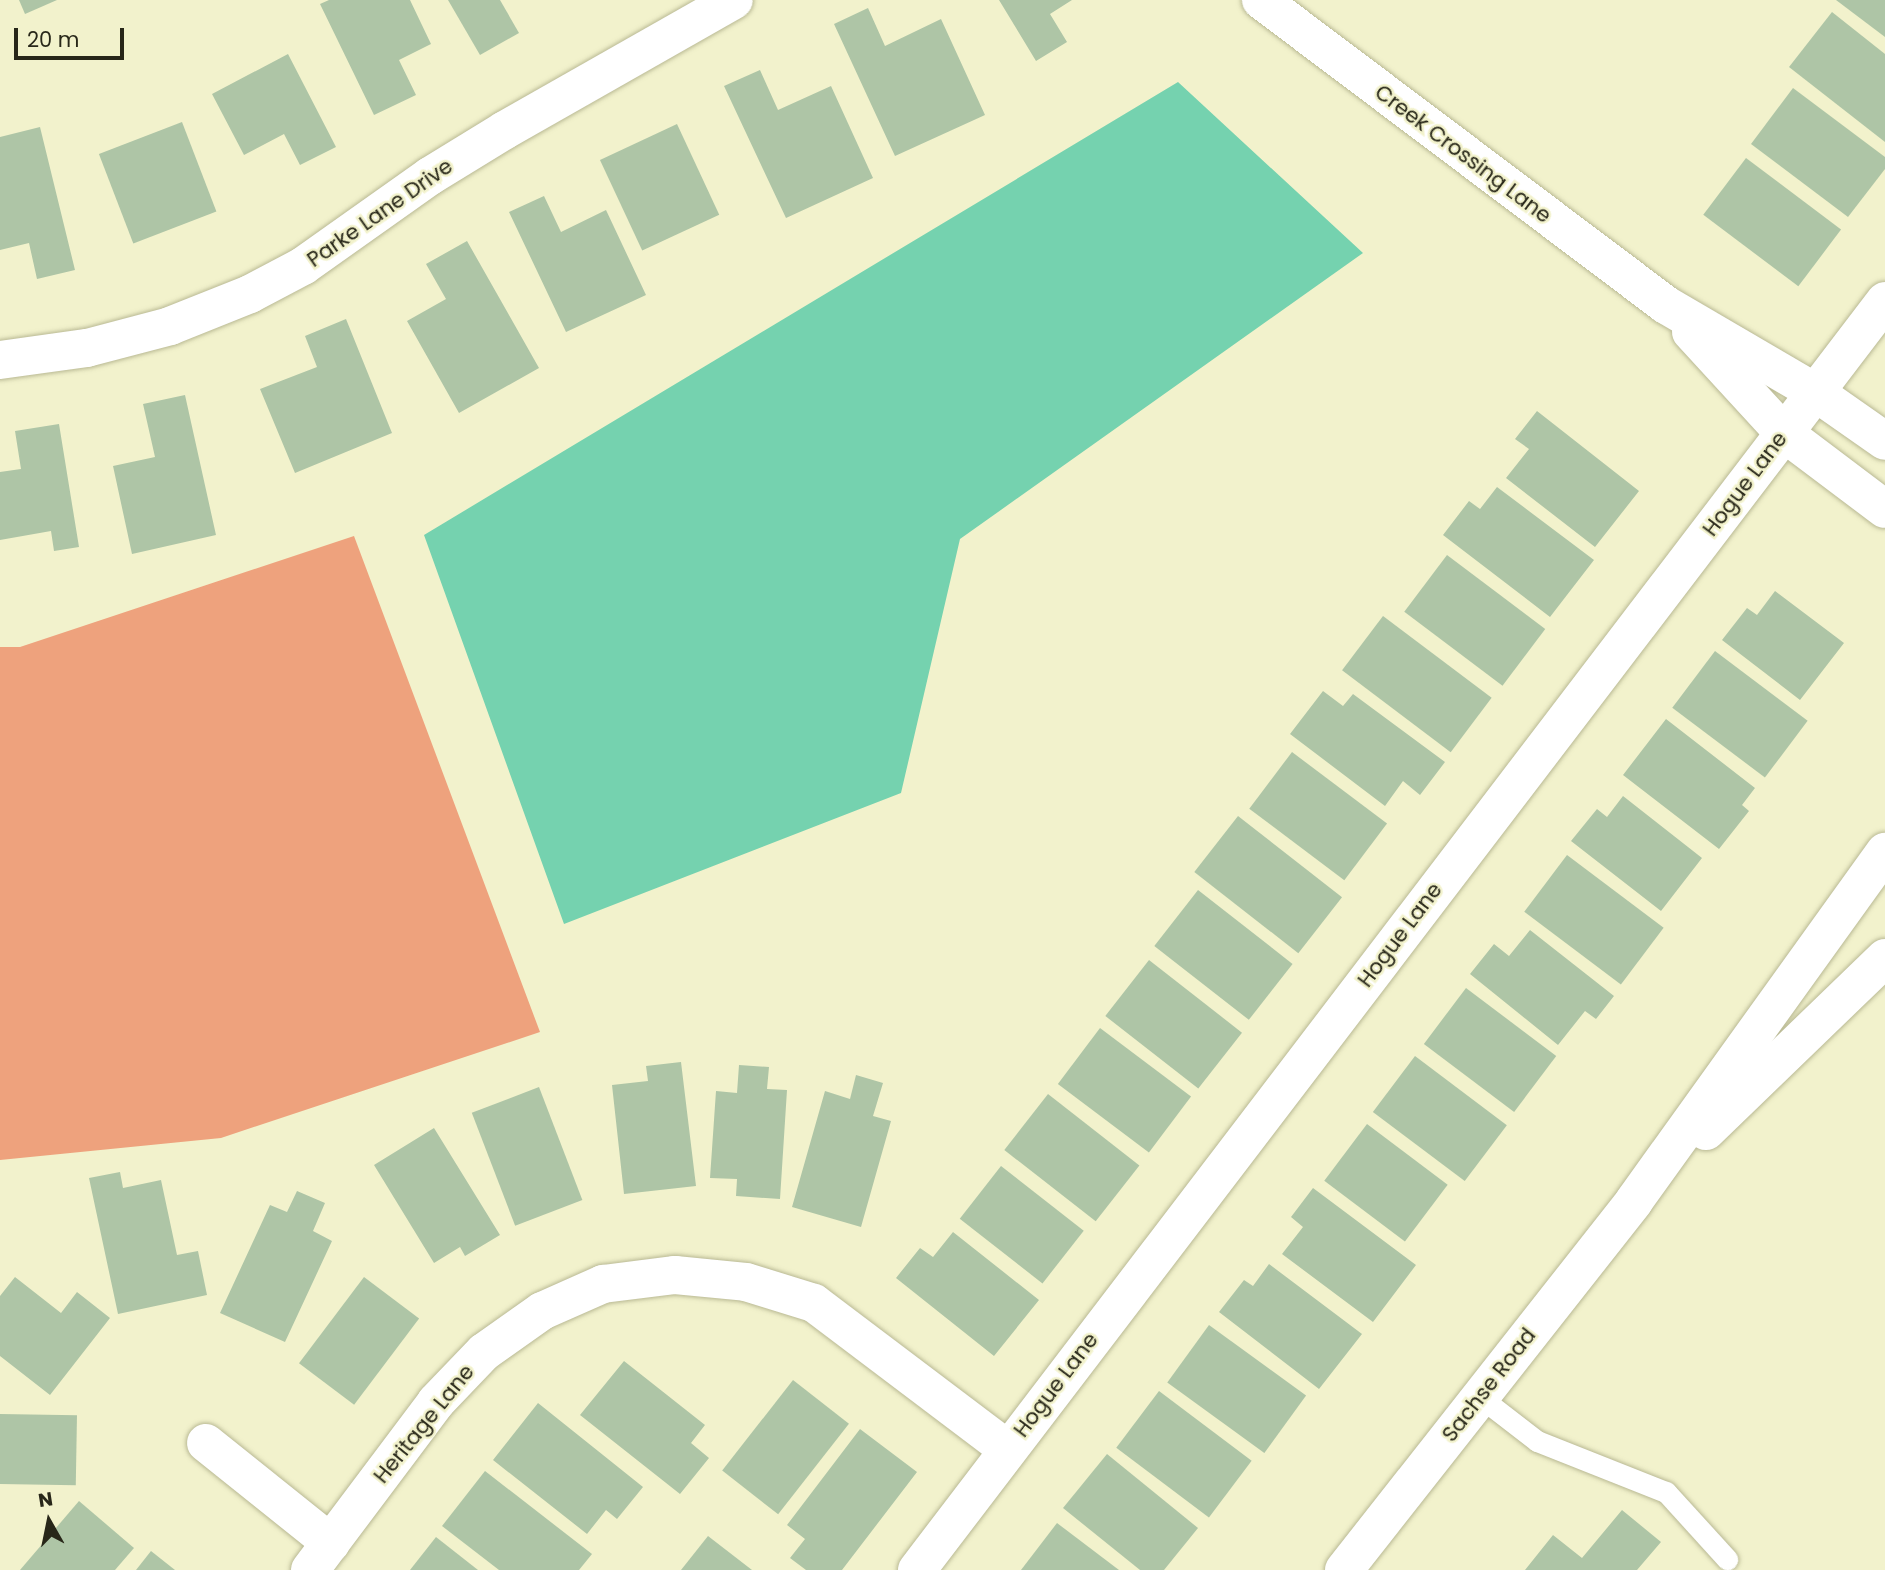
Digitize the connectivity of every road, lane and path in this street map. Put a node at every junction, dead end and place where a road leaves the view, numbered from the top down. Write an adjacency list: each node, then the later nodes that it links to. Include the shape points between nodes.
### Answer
1 (734, 0): 5 (street, Parke Lane Drive, via 505,130 430,176 303,266 250,294 170,326 87,348)
2 (1261, 0): 4 (street, Creek Crossing Lane)
3 (1885, 300): 6 (street, Hogue Lane)
4 (1666, 305): 6 (street, Creek Crossing Lane); 7 (street, Creek Crossing Lane)
5 (0, 360)
6 (1815, 392): 7 (street, Hogue Lane); 8 (street, Creek Crossing Lane)
7 (1784, 433): 9 (street, Creek Crossing Lane); 15 (street, Hogue Lane)
8 (1885, 441)
9 (1885, 509)
10 (1885, 852): 12 (street, Sachse Road)
11 (1885, 958): 12 (street, Sachse Road)
12 (1634, 1201): 13 (street, Sachse Road)
13 (1480, 1396): 17 (lane, via 1537,1441 1666,1493); 19 (street, Sachse Road)
14 (206, 1443): 16 (street)
15 (1007, 1449): 16 (street, Heritage Lane, via 814,1303 746,1282 675,1275 603,1284 542,1311 484,1352 436,1402); 18 (street, Hogue Lane)
16 (321, 1557)
17 (1727, 1559)
18 (917, 1570)
19 (1344, 1570)

